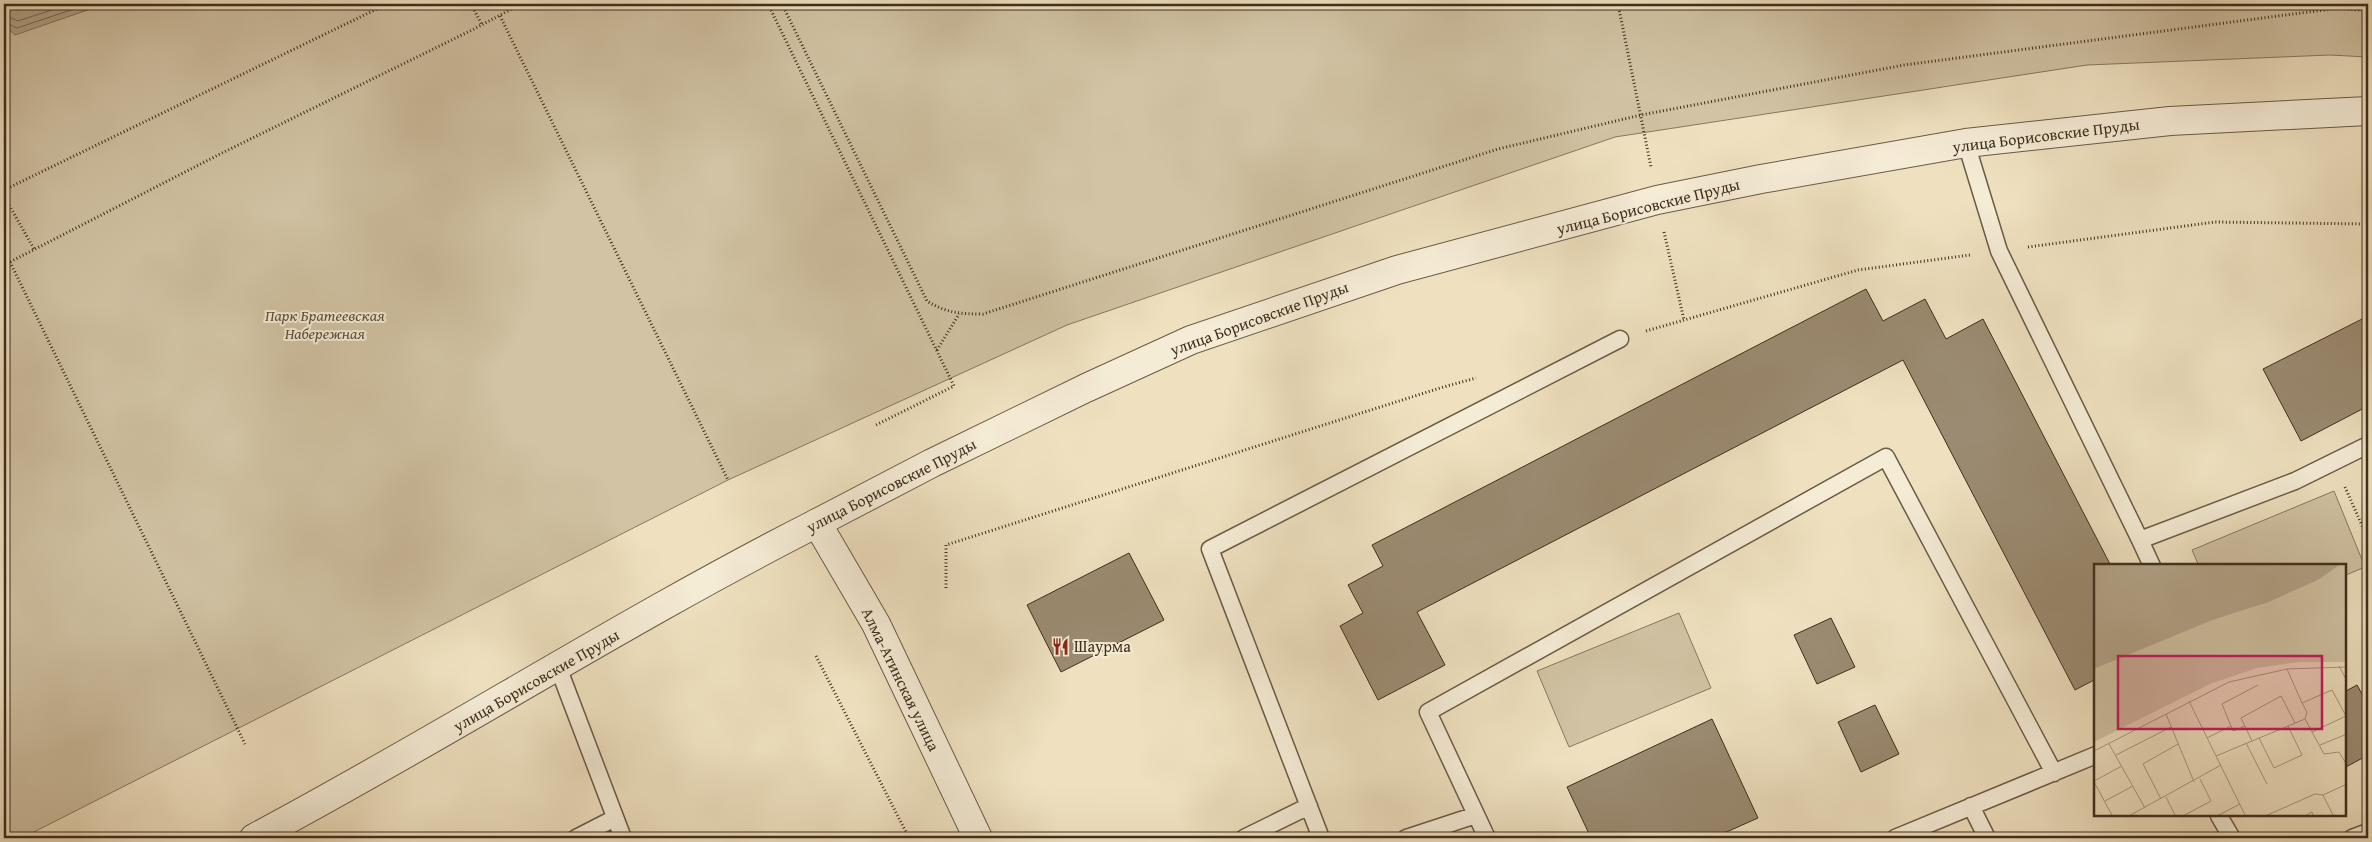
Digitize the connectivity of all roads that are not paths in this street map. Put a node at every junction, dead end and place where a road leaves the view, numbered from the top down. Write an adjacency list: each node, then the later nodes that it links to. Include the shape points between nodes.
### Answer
1 (2368, 111): 2 (street, улица Борисовские Пруды, via 2170,121)
2 (1966, 143): 5 (street, улица Борисовские Пруды, via 1657,200 1397,270 1191,340 966,446); 6 (lane, via 1999,251)
3 (1620, 339): 11 (lane, via 1210,549)
4 (2368, 445): 6 (lane, via 2295,481)
5 (817, 523): 8 (street, улица Борисовские Пруды, via 746,559); 20 (street, Алма-Атинская улица, via 876,624)
6 (2140, 540): 7 (lane)
7 (2151, 564)
8 (558, 668): 15 (lane); 17 (street, улица Борисовские Пруды)
9 (2094, 756): 10 (lane)
10 (2054, 772): 12 (lane); 13 (lane, via 1886,457 1428,712)
11 (1309, 806): 21 (lane); 22 (lane)
12 (1971, 806): 25 (lane); 26 (lane)
13 (1476, 815): 23 (lane); 24 (lane)
14 (2220, 817): 27 (lane)
15 (615, 818): 18 (lane); 19 (lane)
16 (2368, 832): 28 (lane)
17 (254, 838)
18 (576, 838)
19 (623, 838)
20 (978, 838)
21 (1244, 838)
22 (1321, 838)
23 (1406, 838)
24 (1487, 838)
25 (1895, 838)
26 (1987, 838)
27 (2232, 838)
28 (2352, 838)

